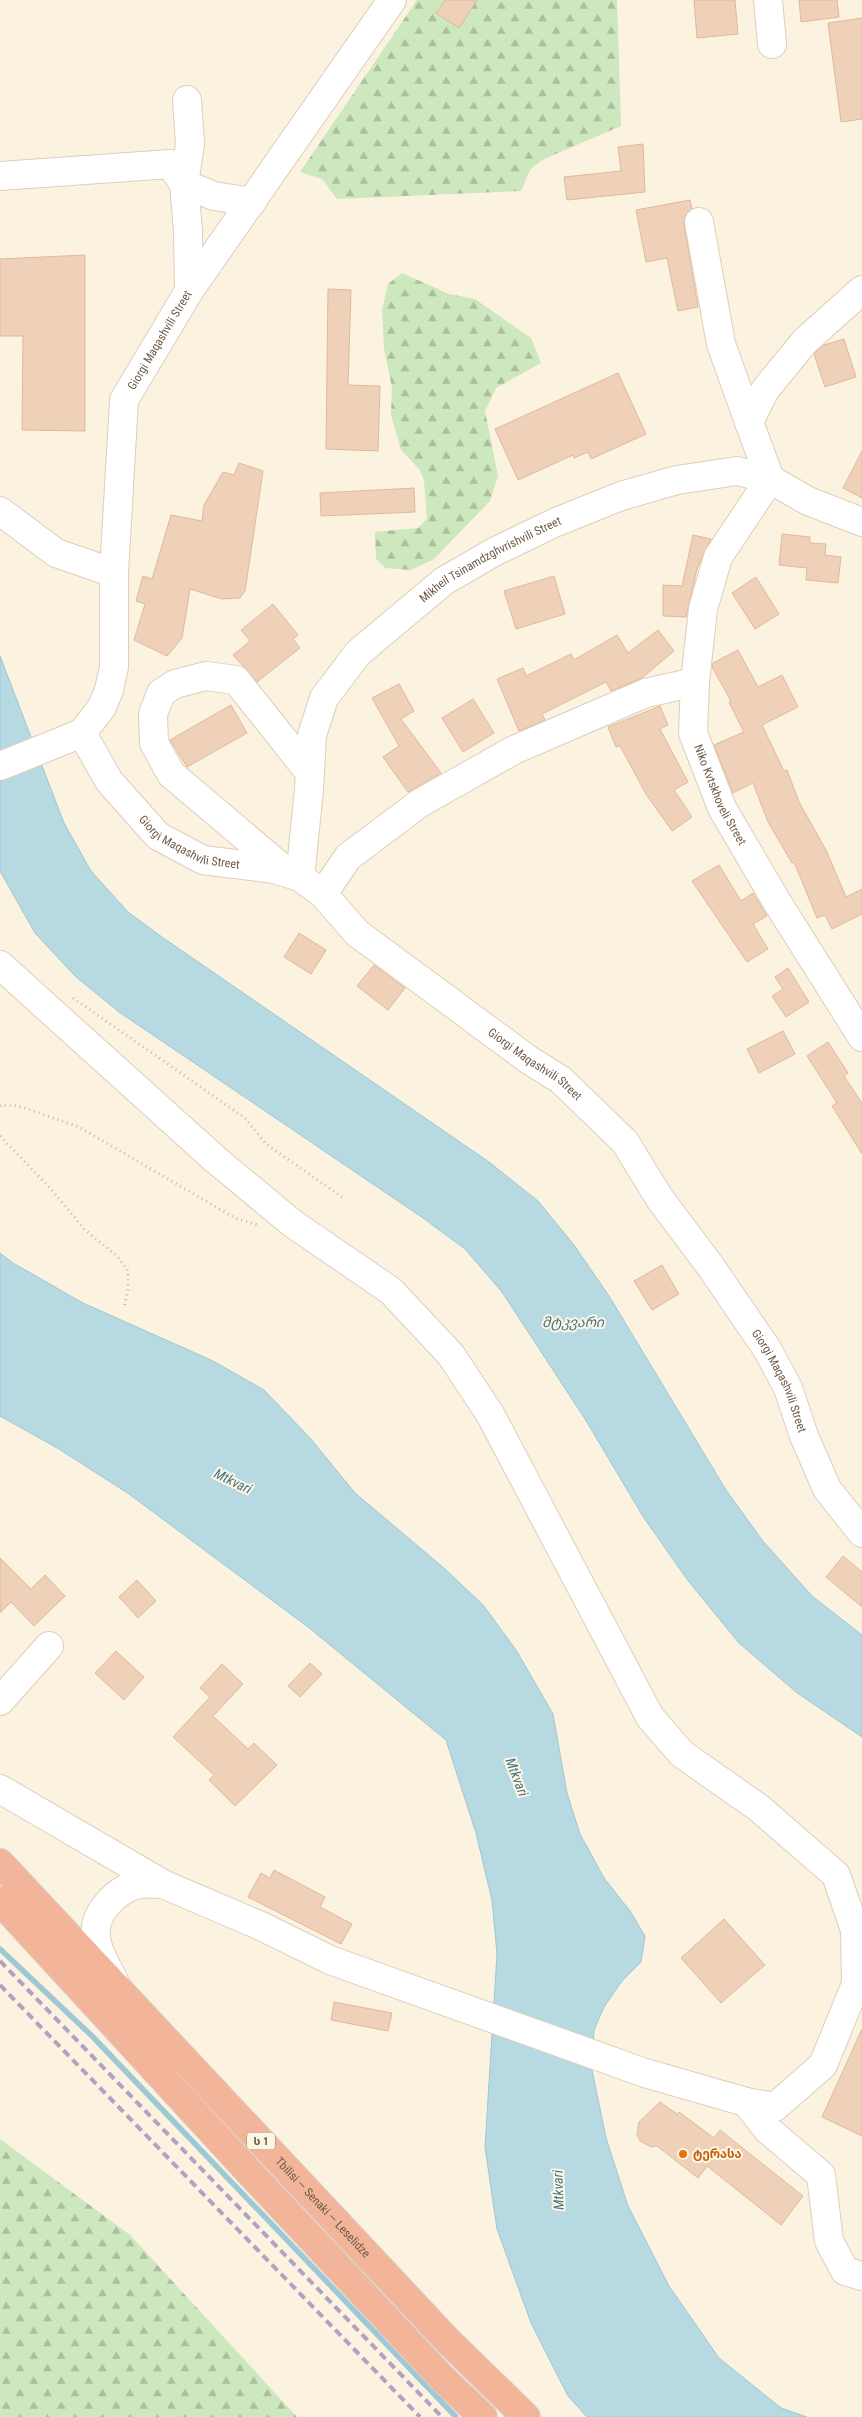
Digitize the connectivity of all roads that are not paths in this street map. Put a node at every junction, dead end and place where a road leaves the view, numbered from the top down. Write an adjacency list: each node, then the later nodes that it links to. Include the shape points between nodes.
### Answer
1 (392, 0): 7 (street, Giorgi Maqashvili Street)
2 (768, 0): 3 (street)
3 (772, 44)
4 (187, 100): 6 (street, via 190,144)
5 (0, 176): 6 (street, via 170,164)
6 (184, 184): 7 (street, via 214,196); 10 (street)
7 (252, 202): 10 (street, Giorgi Maqashvili Street)
8 (699, 222): 11 (street, via 721,344)
9 (862, 290): 11 (street, via 805,341 765,390)
10 (189, 291): 15 (street, Giorgi Maqashvili Street, via 124,400)
11 (749, 422): 12 (street)
12 (770, 479): 14 (street, Mikheil Tsinamdzghvrishvili Street, via 808,501); 16 (street, Niko Kvtskhoveli Street, via 718,557 703,609); 19 (street, Mikheil Tsinamdzghvrishvili Street, via 737,471 677,480 621,496 554,523 444,581 358,653 324,698 312,735)
13 (0, 511): 15 (street, via 56,553)
14 (862, 522)
15 (114, 573): 17 (street, Giorgi Maqashvili Street, via 114,666 102,707)
16 (695, 682): 21 (street, via 646,693 514,750 437,793 348,857); 23 (street, Niko Kvtskhoveli Street, via 693,733 722,808)
17 (82, 733): 18 (street); 20 (street, Giorgi Maqashvili Street, via 109,781 158,836 203,860)
18 (0, 766)
19 (310, 773): 20 (street, Mikheil Tsinamdzghvrishvili Street); 20 (street, via 236,680 206,676 175,684 161,693 153,714 154,743 171,774)
20 (294, 875): 21 (street, Giorgi Maqashvili Street)
21 (323, 894): 24 (street, Giorgi Maqashvili Street, via 357,933 561,1080 625,1142 660,1198 767,1349 788,1388 827,1489)
22 (0, 965): 32 (street, via 216,1160 292,1223 391,1291 451,1354 490,1414 650,1717 682,1754 759,1808 836,1875 855,1930 856,1984 823,2065 775,2107)
23 (862, 1037)
24 (862, 1533)
25 (49, 1646): 26 (street)
26 (0, 1701)
27 (0, 1789): 29 (street)
28 (0, 1863): 31 (highway, Tbilisi — Senaki — Leselidze / ს 1)
29 (163, 1884): 31 (street, via 140,1884 124,1891 111,1899 101,1915 95,1935 98,1948); 32 (street, via 330,1960 645,2073)
30 (0, 1901): 34 (highway, ს 1, via 442,2378)
31 (118, 1988): 35 (highway, Tbilisi — Senaki — Leselidze / ს 1, via 448,2341)
32 (746, 2102): 33 (street, via 768,2130 821,2176 829,2240 845,2271)
33 (862, 2276)
34 (483, 2417)
35 (526, 2417)

